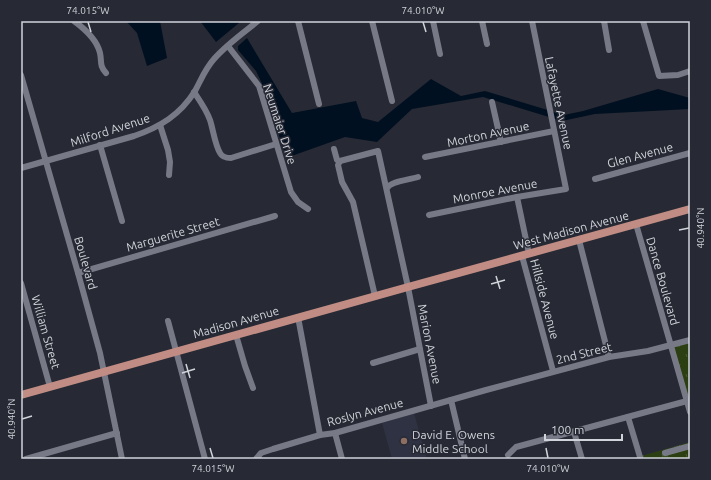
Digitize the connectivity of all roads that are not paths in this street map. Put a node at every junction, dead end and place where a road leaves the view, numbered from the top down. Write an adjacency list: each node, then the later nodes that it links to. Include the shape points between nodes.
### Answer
1 (74, 21): 15 (street, via 94,41)
2 (258, 21): 11 (street, Milford Avenue)
3 (298, 21): 21 (street)
4 (372, 21): 19 (street)
5 (433, 21): 13 (street)
6 (482, 21): 10 (street)
7 (532, 21): 23 (street, Lafayette Avenue)
8 (604, 21): 12 (street)
9 (643, 21): 14 (street, via 659,76 678,75)
10 (487, 44)
11 (228, 46): 18 (street, Milford Avenue, via 210,64); 25 (street, Neumaier Drive, via 259,86)
12 (609, 50)
13 (440, 54)
14 (690, 71)
15 (106, 73)
16 (21, 75): 17 (street, Boulevard)
17 (22, 83): 30 (street, Boulevard)
18 (194, 92): 22 (street, Milford Avenue, via 180,110); 25 (street, via 210,119 218,149 223,156 231,158)
19 (392, 101)
20 (492, 102): 24 (street)
21 (319, 104)
22 (160, 125): 26 (street, Milford Avenue, via 134,136); 33 (street, via 168,150)
23 (554, 131): 24 (street, Morton Avenue); 37 (street, Lafayette Avenue)
24 (501, 142): 29 (street, Morton Avenue)
25 (276, 144): 39 (street, Neumaier Drive, via 291,192 298,202)
26 (100, 145): 30 (street, Milford Avenue); 43 (street)
27 (334, 149): 31 (street, via 337,160)
28 (690, 153): 35 (street, Glen Avenue)
29 (425, 157)
30 (46, 161): 32 (street, Milford Avenue); 47 (street, Boulevard)
31 (340, 161): 36 (street, Marion Avenue, via 378,151); 51 (street, via 338,165 342,182 354,206)
32 (21, 168)
33 (169, 175)
34 (418, 177): 36 (street, via 392,183)
35 (595, 179)
36 (387, 188): 50 (street, Marion Avenue)
37 (566, 189): 38 (street, Monroe Avenue)
38 (517, 197): 41 (street, Monroe Avenue); 46 (street, Hillside Avenue)
39 (308, 209)
40 (690, 209): 44 (main road, West Madison Avenue)
41 (429, 215)
42 (275, 216): 47 (street, Marguerite Street)
43 (122, 221)
44 (636, 224): 45 (main road, West Madison Avenue); 56 (street, Dance Boulevard)
45 (579, 240): 46 (main road, West Madison Avenue); 59 (street)
46 (526, 255): 48 (main road, West Madison Avenue); 62 (street, Hillside Avenue)
47 (78, 273): 61 (street, Boulevard)
48 (459, 273): 50 (main road, Madison Avenue)
49 (21, 283): 63 (street, William Street)
50 (408, 287): 51 (main road, Madison Avenue); 57 (street, Marion Avenue)
51 (375, 296): 52 (main road, Madison Avenue)
52 (298, 318): 54 (main road, Madison Avenue); 75 (street)
53 (168, 321): 58 (street)
54 (236, 335): 58 (main road, Madison Avenue); 64 (street)
55 (690, 340): 56 (street, 2nd Street)
56 (671, 346): 59 (street, 2nd Street); 68 (street, Dance Boulevard)
57 (420, 348): 60 (street); 69 (street, Marion Avenue)
58 (176, 352): 61 (main road, Madison Avenue); 82 (street)
59 (609, 357): 62 (street, 2nd Street)
60 (373, 363)
61 (104, 372): 63 (main road, Madison Avenue); 73 (street, Boulevard)
62 (553, 372): 65 (street, 2nd Street)
63 (50, 387): 66 (main road, Madison Avenue)
64 (253, 388)
65 (483, 391): 67 (street, Roslyn Avenue)
66 (21, 396)
67 (451, 400): 69 (street, Roslyn Avenue); 85 (street)
68 (687, 402): 70 (street, Dance Boulevard); 71 (street)
69 (431, 406): 74 (street, Roslyn Avenue)
70 (690, 412)
71 (628, 417): 72 (street); 79 (street)
72 (574, 432): 78 (street, via 516,447); 86 (street)
73 (117, 433): 80 (street); 81 (street, Boulevard)
74 (335, 433): 75 (street, Roslyn Avenue); 84 (street)
75 (320, 435): 83 (street, Roslyn Avenue, via 261,453)
76 (690, 446): 77 (street)
77 (665, 453)
78 (508, 455)
79 (640, 457)
80 (26, 459)
81 (122, 459)
82 (205, 459)
83 (256, 459)
84 (342, 459)
85 (465, 459)
86 (582, 459)

